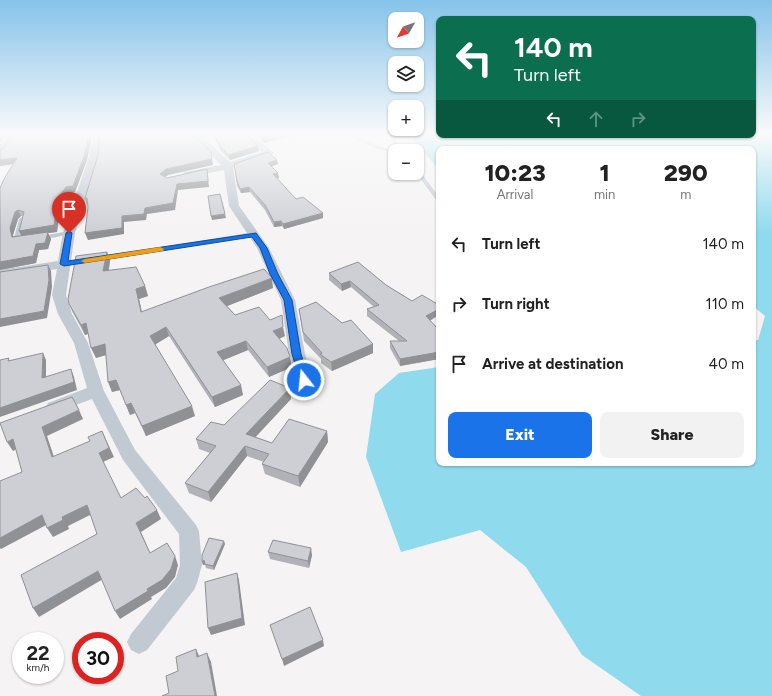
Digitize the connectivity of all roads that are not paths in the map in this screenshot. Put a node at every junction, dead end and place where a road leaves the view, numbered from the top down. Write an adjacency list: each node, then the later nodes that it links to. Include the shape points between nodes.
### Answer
1 (91, 167): 8 (street, via 76,220)
2 (221, 167): 4 (street)
3 (228, 167): 9 (street, via 234,206)
4 (176, 177)
5 (424, 180): 6 (lane)
6 (436, 196)
7 (22, 219): 11 (lane, via 17,240)
8 (69, 233): 10 (lane); 13 (street)
9 (254, 234): 12 (lane); 15 (street, via 288,300)
10 (35, 239)
11 (28, 240)
12 (92, 260)
13 (67, 264): 14 (street); 16 (street, via 59,295 65,314 81,343)
14 (0, 274)
15 (304, 380)
16 (96, 391): 17 (street); 18 (street, via 129,455 189,531 191,565 186,583)
17 (37, 413)
18 (139, 642)

